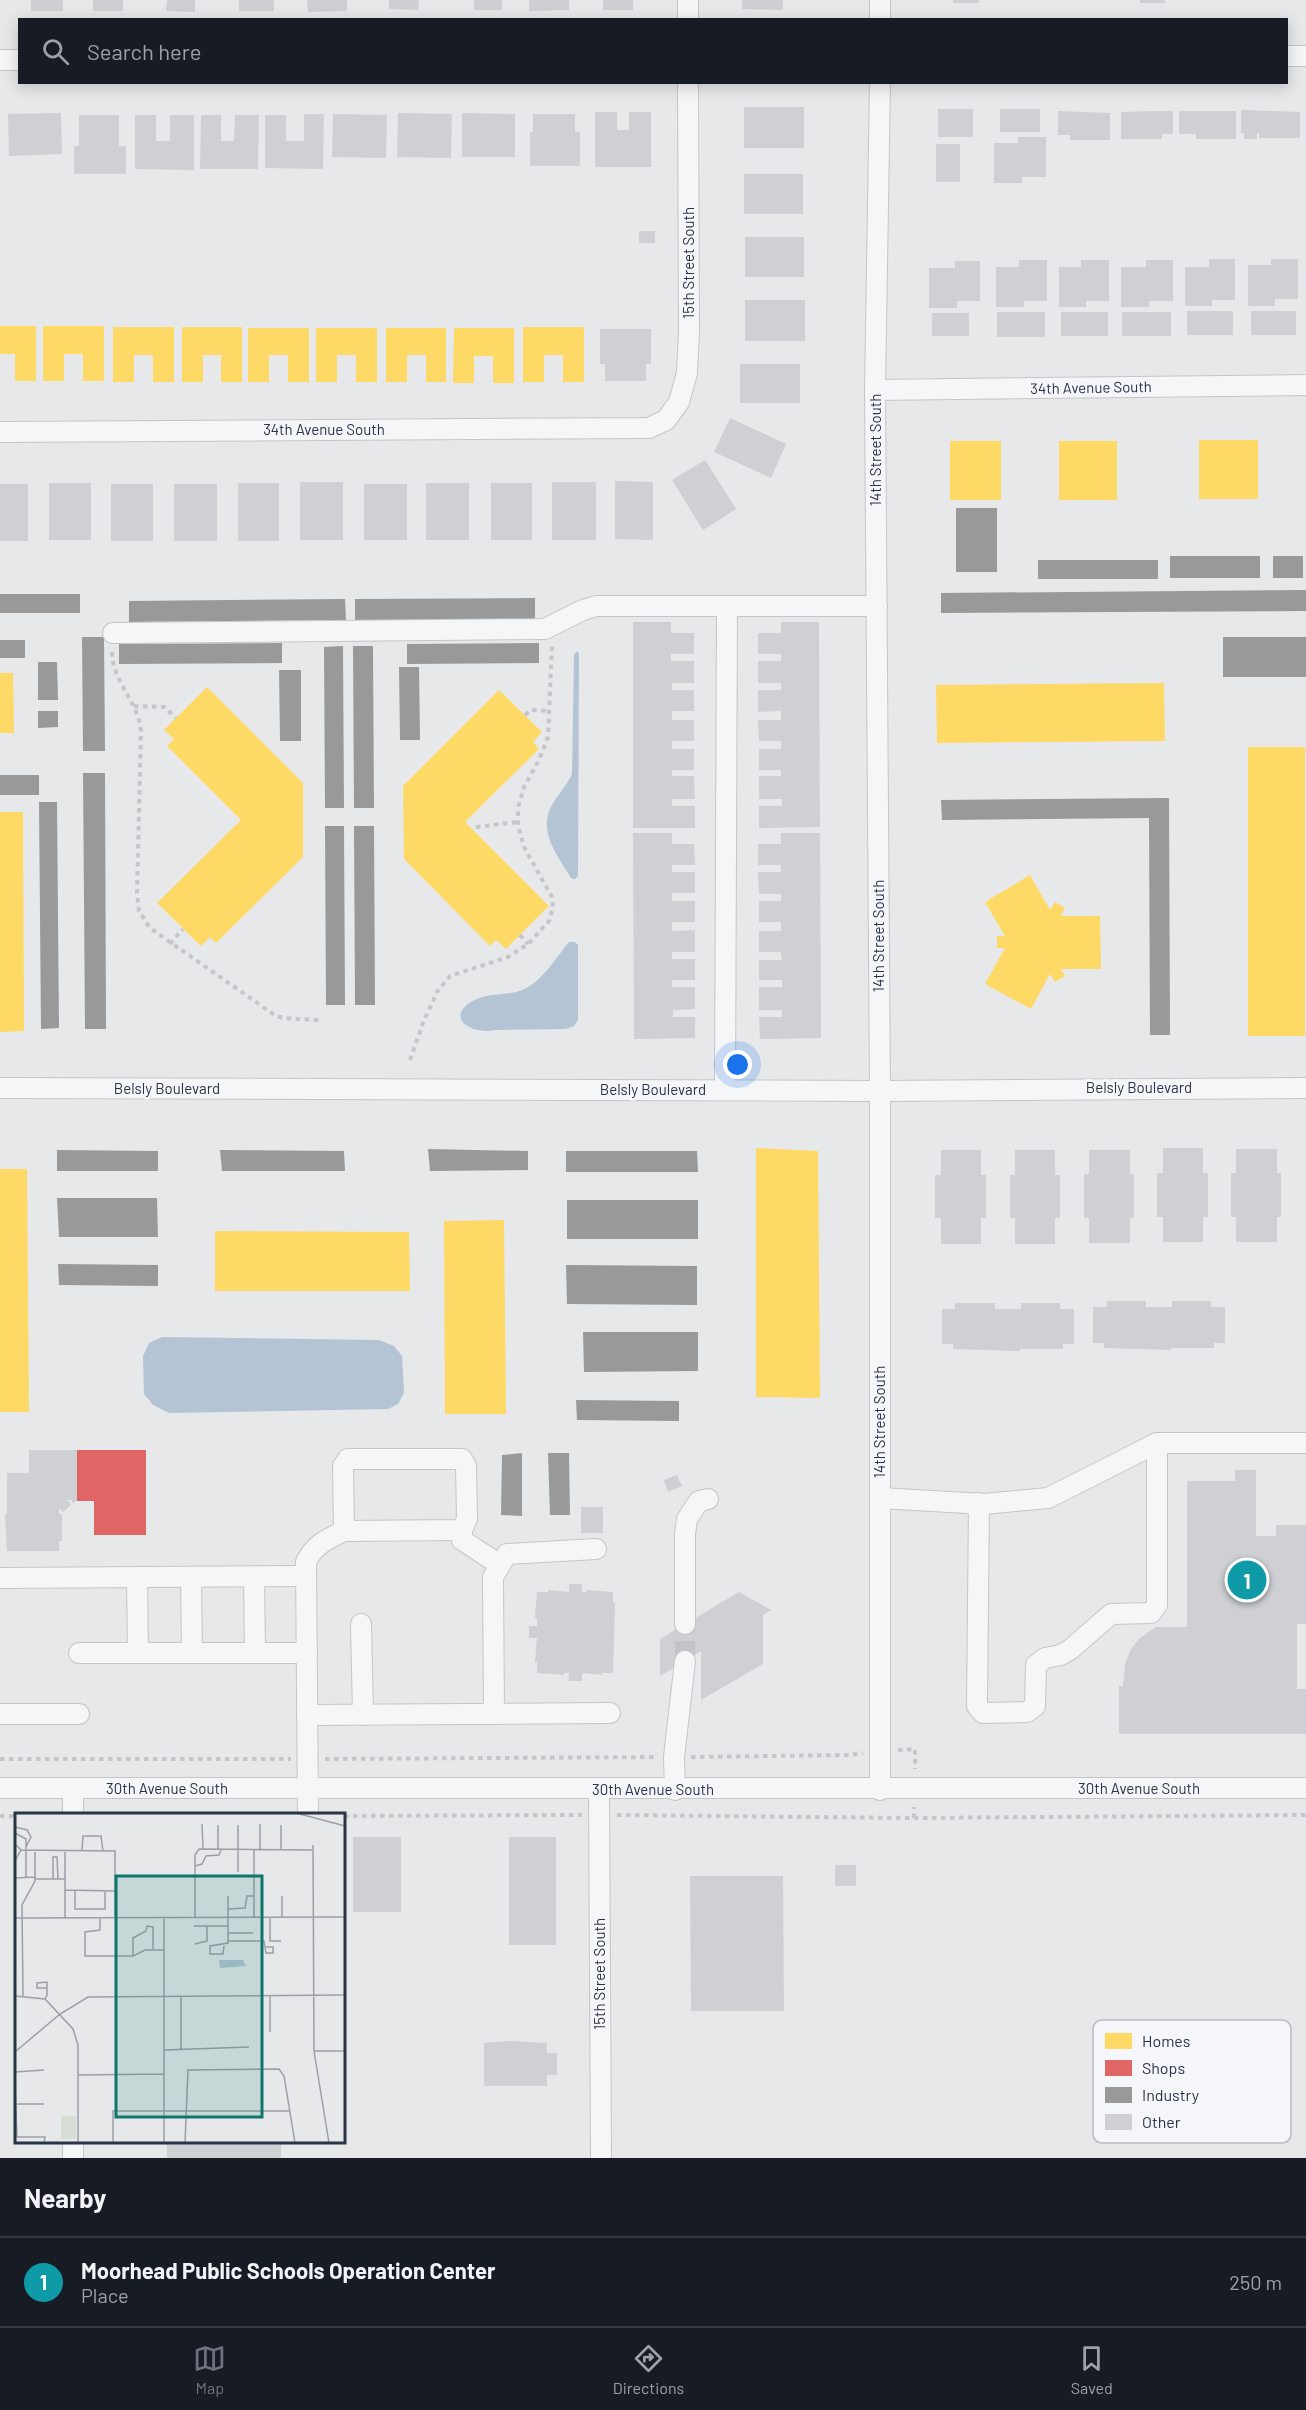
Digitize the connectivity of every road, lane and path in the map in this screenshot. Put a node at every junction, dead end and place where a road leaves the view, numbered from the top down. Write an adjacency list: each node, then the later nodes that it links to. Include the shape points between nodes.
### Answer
1 (688, 0): 3 (street)
2 (880, 0): 4 (street)
3 (688, 18)
4 (880, 18)
5 (1288, 56): 6 (street)
6 (1306, 56)
7 (0, 60): 8 (street)
8 (18, 60)
9 (688, 84): 13 (street, 15th Street South, via 687,373 679,402 666,420)
10 (880, 84): 12 (street, 14th Street South)
11 (1306, 385): 12 (street, 34th Avenue South)
12 (875, 390): 16 (street, 14th Street South)
13 (649, 428): 14 (street, 34th Avenue South)
14 (0, 432)
15 (727, 606): 16 (street); 17 (street, via 596,606); 33 (street)
16 (877, 606): 34 (street, 14th Street South)
17 (553, 626): 18 (street); 20 (path)
18 (113, 633): 19 (path, via 112,665)
19 (134, 706): 22 (path, via 164,707); 27 (path, via 141,730 139,910 150,928)
20 (549, 711): 21 (path, via 531,710); 23 (path, via 548,737 525,787)
21 (525, 715)
22 (176, 718)
23 (518, 822): 24 (path); 28 (path, via 525,847 552,897 553,908 549,921)
24 (476, 827)
25 (183, 929): 27 (path)
26 (520, 936): 28 (path)
27 (170, 944): 29 (path, via 276,1016)
28 (528, 944): 30 (path, via 508,957 450,976 423,1023)
29 (320, 1020)
30 (410, 1060)
31 (0, 1088): 33 (street, Belsly Boulevard)
32 (1306, 1088): 34 (street, Belsly Boulevard)
33 (725, 1090): 34 (street, Belsly Boulevard)
34 (880, 1090): 37 (street, 14th Street South)
35 (1157, 1443): 36 (street); 39 (street, via 1048,1498); 39 (street, via 1157,1605 1151,1612 1111,1614 1071,1649 1036,1665 1035,1706 1027,1712 983,1713 977,1706)
36 (1306, 1443)
37 (880, 1498): 39 (street); 73 (street, 14th Street South)
38 (708, 1499): 50 (street, via 699,1501 687,1519)
39 (979, 1503)
40 (462, 1530): 41 (street); 41 (street, via 467,1519 466,1466 462,1460 348,1460 343,1466); 43 (street, via 462,1540)
41 (344, 1531): 44 (street, via 312,1550 306,1562)
42 (596, 1549): 43 (street, via 507,1554)
43 (500, 1565): 60 (street, via 493,1577)
44 (306, 1576): 46 (street); 55 (street)
45 (191, 1577): 46 (street); 48 (street); 53 (street)
46 (254, 1577): 54 (street)
47 (0, 1578): 48 (street)
48 (137, 1578): 52 (street)
49 (361, 1624): 62 (street)
50 (685, 1624)
51 (79, 1653): 52 (street)
52 (138, 1653): 53 (street)
53 (192, 1653): 54 (street)
54 (255, 1653): 55 (street)
55 (307, 1653): 61 (street)
56 (685, 1661): 64 (street)
57 (610, 1713): 60 (street)
58 (0, 1714): 59 (street)
59 (79, 1714)
60 (494, 1714): 62 (street)
61 (307, 1715): 62 (street); 66 (street)
62 (363, 1715)
63 (849, 1755): 64 (path)
64 (674, 1757): 66 (path); 72 (street)
65 (0, 1759): 66 (path)
66 (306, 1759): 70 (street)
67 (0, 1788): 69 (street, 30th Avenue South)
68 (1306, 1788): 73 (street, 30th Avenue South)
69 (72, 1789): 70 (street, 30th Avenue South); 74 (street)
70 (307, 1789): 71 (street, 30th Avenue South); 75 (street)
71 (599, 1790): 72 (street, 30th Avenue South); 76 (street, 15th Street South)
72 (675, 1790): 73 (street, 30th Avenue South)
73 (880, 1790)
74 (72, 1813)
75 (308, 1813)
76 (600, 1815): 77 (path, via 914,1818); 78 (path); 79 (street, 15th Street South)
77 (1306, 1815)
78 (345, 1816)
79 (601, 2158)

